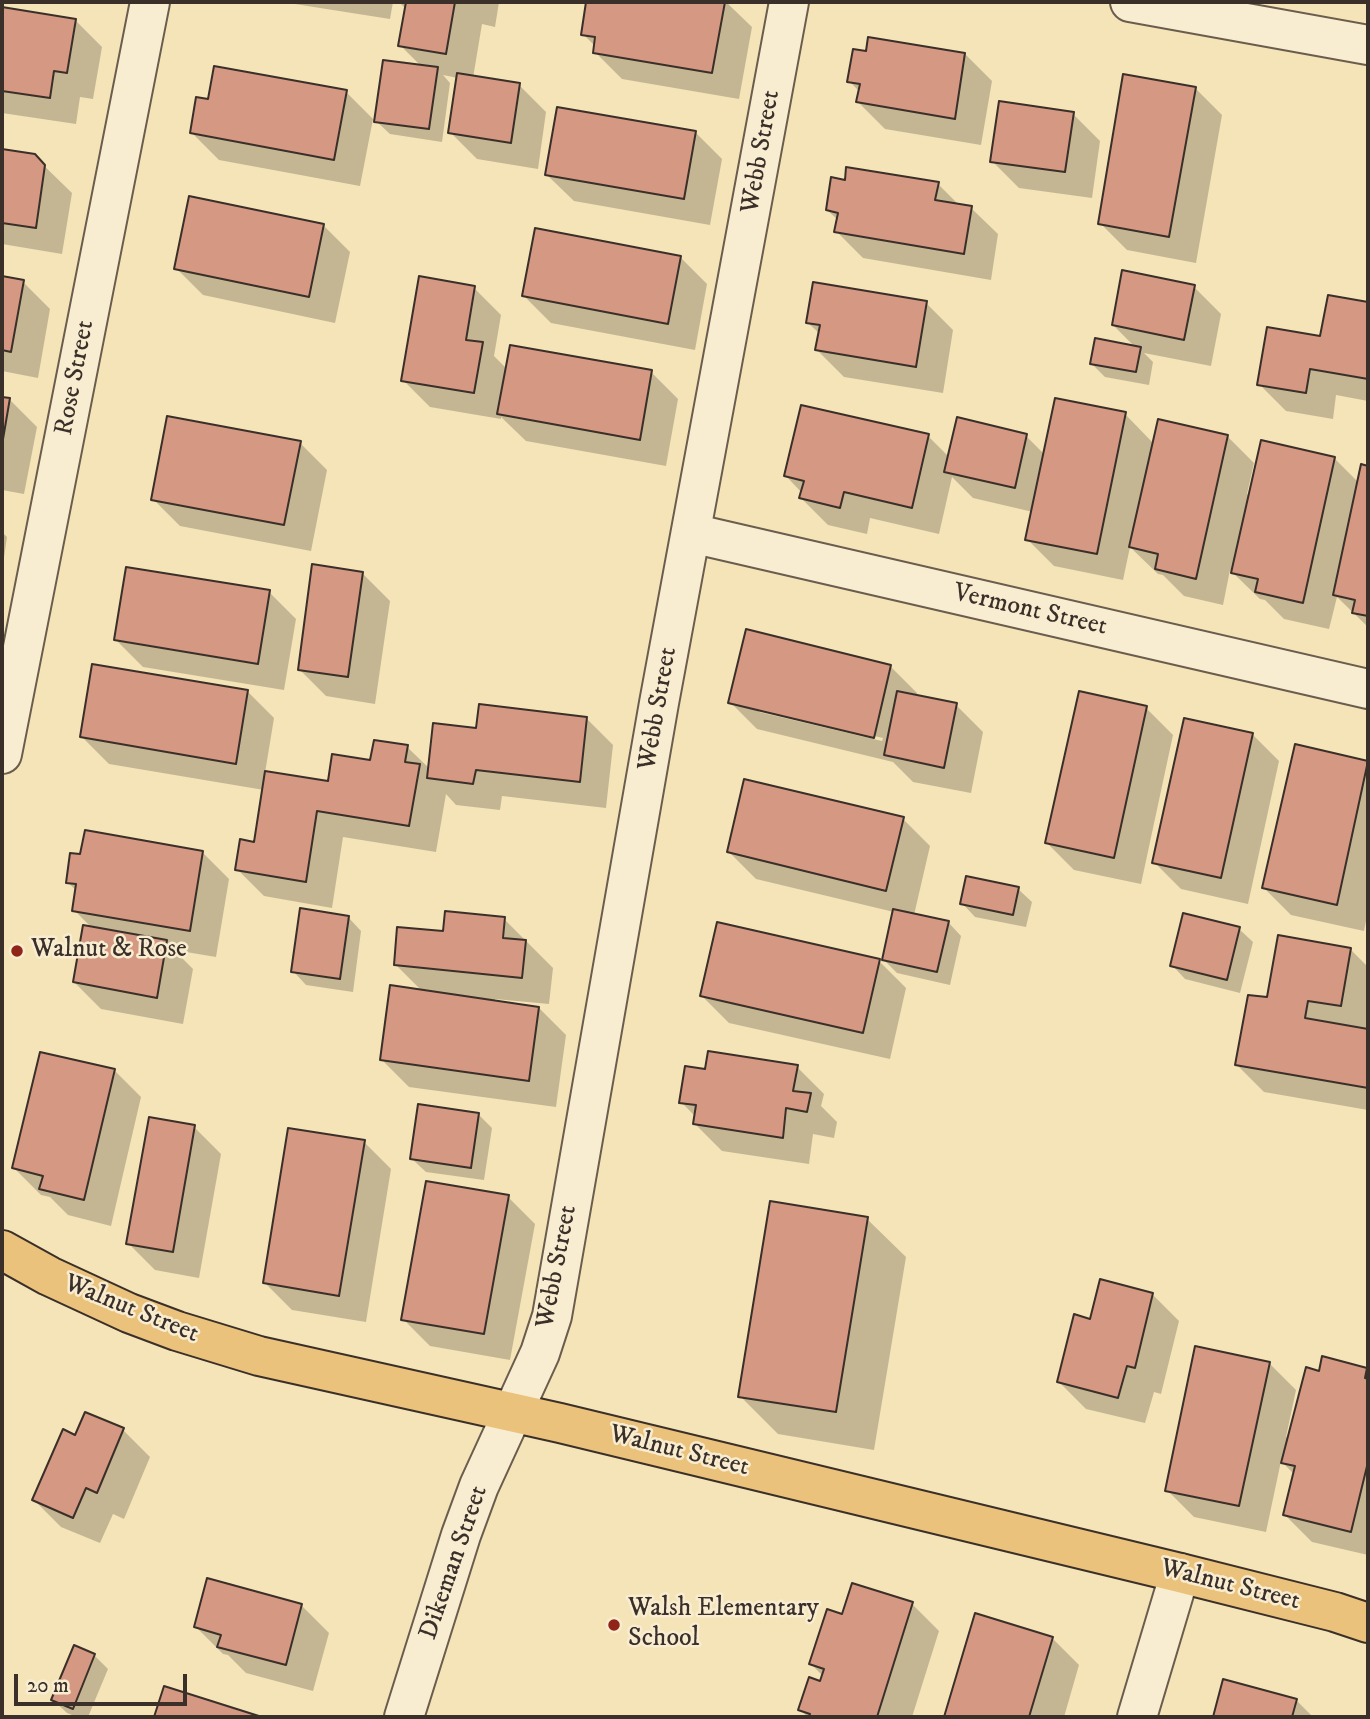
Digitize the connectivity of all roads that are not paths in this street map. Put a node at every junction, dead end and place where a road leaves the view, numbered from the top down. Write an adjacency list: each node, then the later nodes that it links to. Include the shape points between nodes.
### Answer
1 (150, 2): 7 (street, Rose Street)
2 (789, 2): 5 (street, Webb Street)
3 (1130, 2): 4 (street)
4 (1368, 45)
5 (691, 533): 6 (street, Vermont Street); 9 (street, Webb Street, via 552,1316)
6 (1368, 689)
7 (2, 754)
8 (2, 1250): 9 (main road, Walnut Street, via 129,1313 214,1343)
9 (514, 1412): 10 (main road, Walnut Street); 12 (street, Dikeman Street, via 461,1535)
10 (1180, 1573): 11 (main road, Walnut Street); 13 (street)
11 (1368, 1623)
12 (404, 1717)
13 (1137, 1717)

